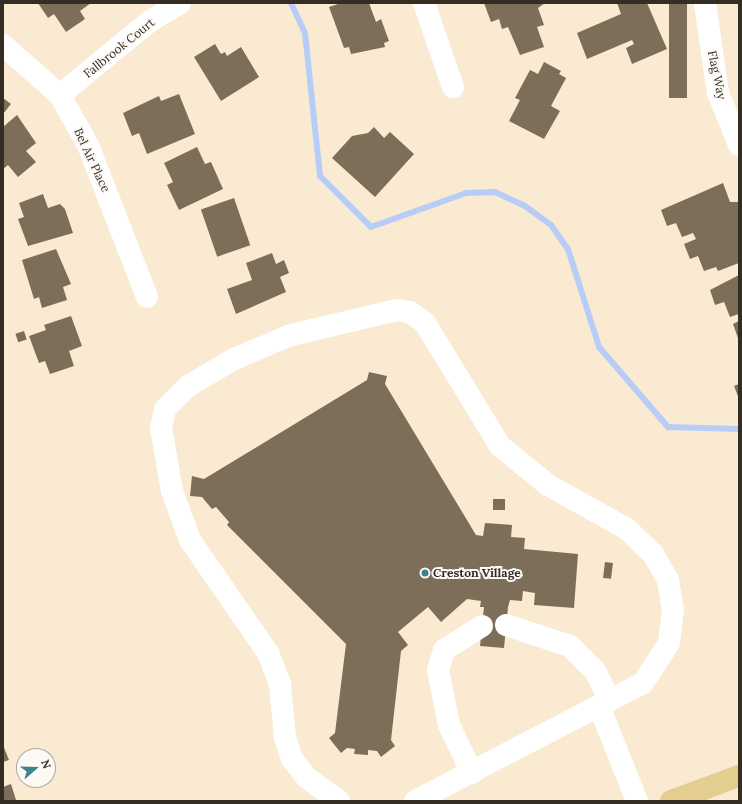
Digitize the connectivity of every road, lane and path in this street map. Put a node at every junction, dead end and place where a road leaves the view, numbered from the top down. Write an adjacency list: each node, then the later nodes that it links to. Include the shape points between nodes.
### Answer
1 (180, 3): 6 (street, Fallbrook Court, via 150,21)
2 (424, 3): 5 (street)
3 (704, 3): 7 (street, Flag Way, via 718,93)
4 (3, 45): 6 (street, Bel Air Place)
5 (453, 87)
6 (60, 95): 8 (street, Bel Air Place, via 88,145)
7 (739, 145)
8 (147, 297)
9 (506, 625): 11 (street, via 570,646 595,671)
10 (482, 626): 12 (street, via 444,650 438,670 449,725)
11 (604, 703): 12 (street); 14 (street, via 643,683 669,644 672,602 668,580 653,554 627,529 548,485 500,446 425,323 410,312 377,312 291,335 234,359 188,386 165,409 161,428 172,491 190,540 268,653 280,684 285,738 292,759 307,778); 16 (street)
12 (472, 773): 15 (street)
13 (739, 776): 17 (main road)
14 (339, 801)
15 (415, 801)
16 (638, 801)
17 (672, 801)

